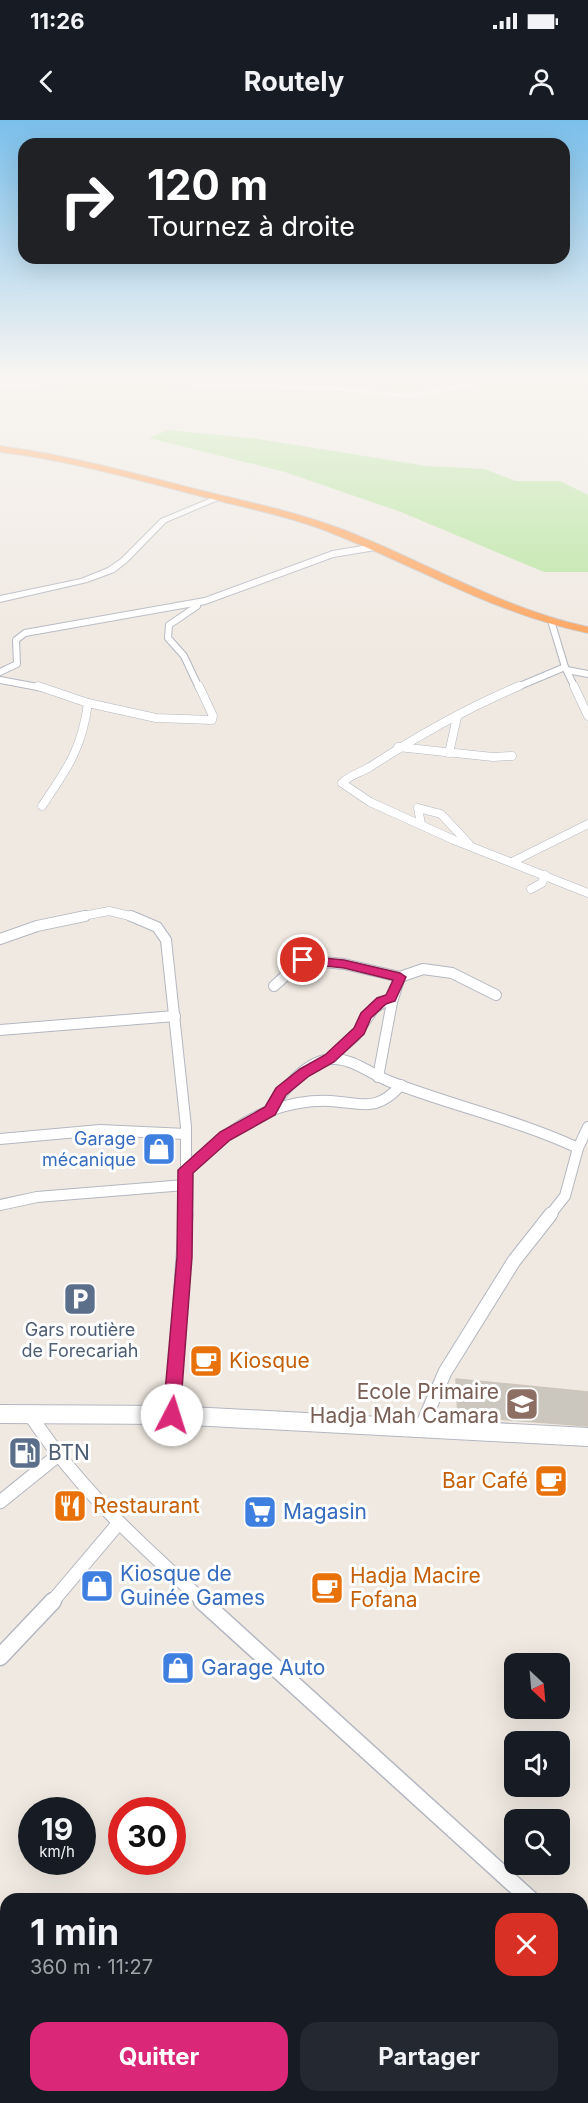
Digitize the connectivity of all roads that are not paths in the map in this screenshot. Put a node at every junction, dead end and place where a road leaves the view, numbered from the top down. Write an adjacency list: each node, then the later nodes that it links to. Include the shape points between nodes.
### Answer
1 (91, 467): 2 (highway)
2 (219, 498): 3 (highway, via 308,522); 4 (street, via 174,515 158,526 129,559 108,572)
3 (375, 547): 5 (street, via 333,554); 6 (highway)
4 (0, 599)
5 (205, 601): 9 (street, via 25,633 16,640 17,664); 13 (street, via 168,625 168,638 184,656 212,720 156,718)
6 (552, 624): 7 (highway); 8 (street)
7 (588, 630)
8 (566, 668): 11 (street); 14 (street); 16 (street, via 493,697)
9 (8, 670): 10 (street); 12 (street, via 9,675)
10 (0, 672)
11 (588, 674)
12 (1, 682): 13 (street, via 37,686)
13 (88, 703): 20 (street, via 75,757)
14 (585, 704): 15 (street)
15 (588, 716)
16 (457, 717): 17 (street); 18 (street)
17 (398, 747): 18 (street); 21 (street, via 342,783 370,802)
18 (449, 753): 19 (street)
19 (512, 756)
20 (42, 806)
21 (421, 824): 23 (street); 23 (street, via 418,808 439,813)
22 (588, 824): 24 (street)
23 (471, 846): 24 (street)
24 (512, 862): 25 (street)
25 (545, 875): 26 (street, via 542,883); 27 (street)
26 (531, 889)
27 (588, 893)
28 (0, 939): 33 (street, via 36,926 109,911 143,920 158,927 166,940)
29 (400, 977): 30 (street, via 344,964 303,960); 31 (street, via 423,969 452,973); 32 (street)
30 (274, 986)
31 (496, 996)
32 (391, 998): 35 (street, via 381,1001 366,1016 359,1031); 36 (street)
33 (175, 1016): 34 (street); 40 (street)
34 (0, 1030)
35 (329, 1059): 36 (street, via 352,1062); 38 (street, via 304,1072 281,1092)
36 (378, 1077): 37 (street)
37 (401, 1085): 38 (street, via 392,1098 373,1107 319,1101); 42 (street, via 521,1124)
38 (270, 1111): 43 (street, via 225,1136)
39 (588, 1127): 42 (street)
40 (186, 1134): 41 (street, via 100,1130); 43 (street)
41 (0, 1139)
42 (578, 1148): 49 (street, via 565,1196 514,1261 445,1372)
43 (185, 1170): 44 (street)
44 (185, 1185): 45 (street, via 37,1197); 47 (street, via 183,1274)
45 (0, 1205)
46 (0, 1414): 48 (street)
47 (172, 1415): 48 (street); 49 (street)
48 (31, 1416): 51 (street)
49 (422, 1428): 50 (street)
50 (588, 1437)
51 (57, 1456): 52 (street); 53 (street)
52 (0, 1502)
53 (118, 1524): 54 (street, via 28,1630); 55 (street)
54 (0, 1657)
55 (523, 1893)

